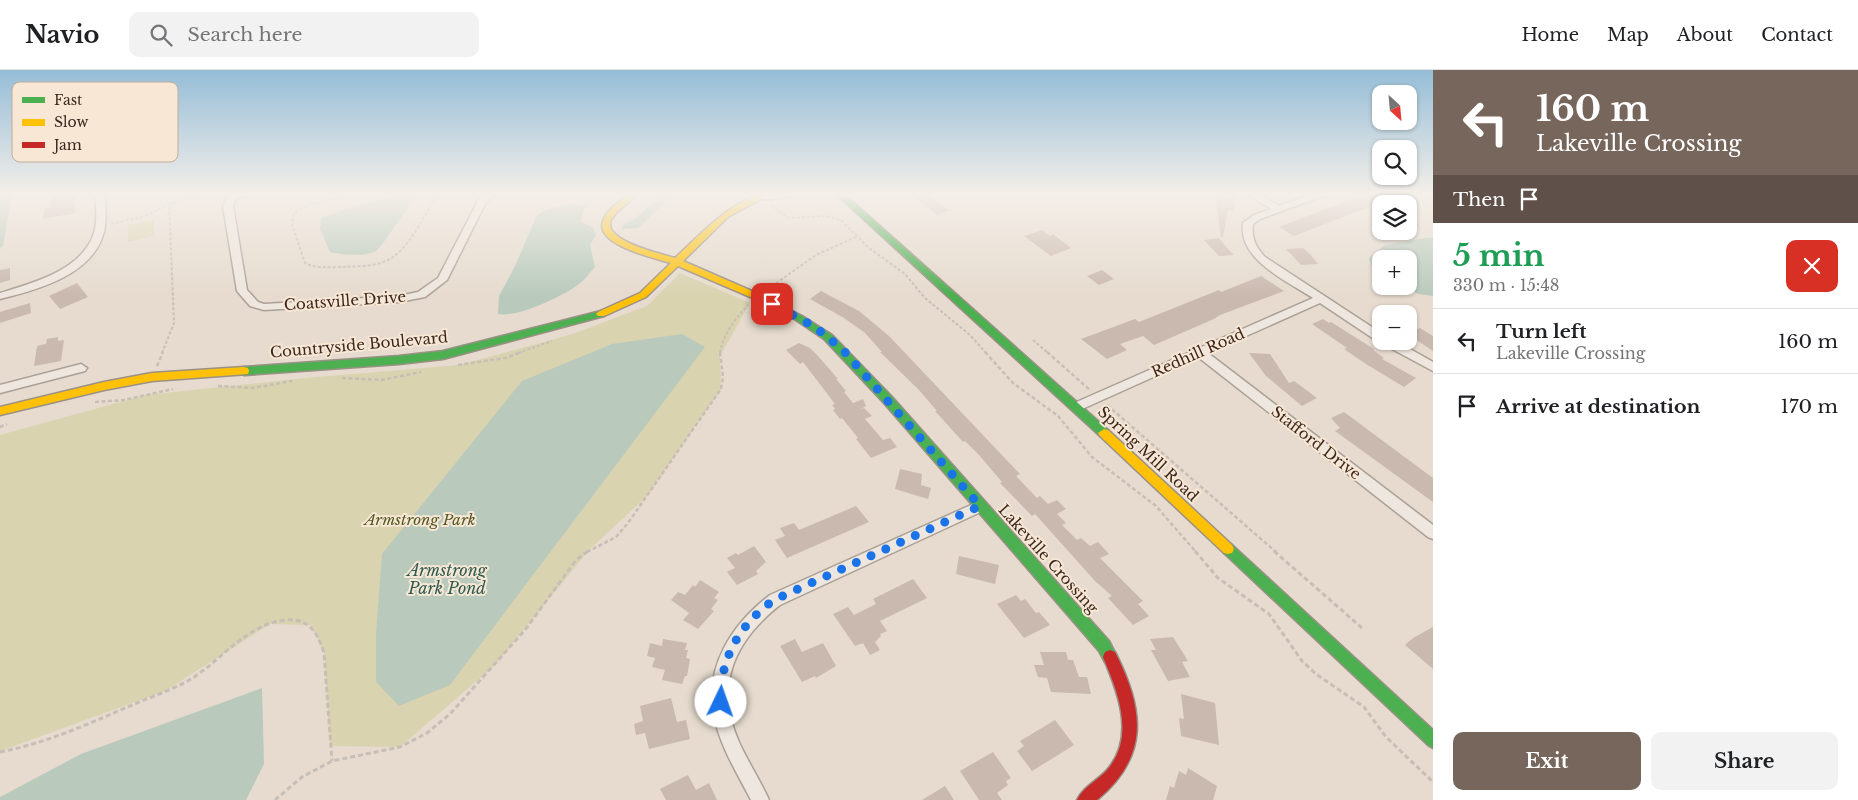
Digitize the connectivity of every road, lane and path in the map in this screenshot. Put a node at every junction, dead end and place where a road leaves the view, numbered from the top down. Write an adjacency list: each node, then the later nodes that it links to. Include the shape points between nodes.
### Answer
1 (100, 227): 14 (street, via 91,249 74,265 50,279)
2 (169, 227): 23 (path, via 174,323)
3 (231, 227): 6 (street, Coatsville Drive, via 242,291 254,304 264,307 421,296 442,280)
4 (293, 227): 5 (path, via 305,262 318,267 367,265 390,258)
5 (415, 227)
6 (469, 227)
7 (606, 227): 13 (street, Lakeville Crossing, via 610,235 622,244)
8 (713, 227): 13 (street, Countryside Boulevard)
9 (847, 227): 12 (path)
10 (877, 227): 27 (street, Spring Mill Road)
11 (1248, 227): 16 (street, via 1247,239 1261,259)
12 (856, 237): 15 (path, via 816,255); 35 (path, via 906,274 925,298 970,335 1013,382 1058,416 1092,457 1156,506 1218,578 1269,614 1302,661 1364,707 1386,737)
13 (677, 262): 15 (street, Lakeville Crossing); 23 (street, Countryside Boulevard, via 643,295 602,314 443,355)
14 (0, 296)
15 (758, 298): 29 (street, Lakeville Crossing, via 815,327 843,350); 34 (path, via 738,316 722,344 720,356 724,378 721,389 616,537 576,560 525,630 450,714 428,733 400,747)
16 (1320, 299): 17 (street); 20 (street, Redhill Road)
17 (1372, 332)
18 (1033, 340): 26 (path)
19 (1404, 350): 21 (street)
20 (1199, 352): 26 (street, Redhill Road); 30 (street, Stafford Drive)
21 (1433, 366)
22 (81, 368): 24 (street)
23 (152, 378): 25 (path); 28 (street, Countryside Boulevard)
24 (0, 389)
25 (146, 395)
26 (1098, 397): 27 (street, Redhill Road); 31 (path)
27 (1076, 407): 32 (street, Spring Mill Road)
28 (0, 411)
29 (980, 506): 37 (street, via 774,600 762,608 735,639 724,662 720,690 722,714); 38 (street, Lakeville Crossing, via 1104,646 1124,685 1131,715 1130,739 1110,780)
30 (1433, 533)
31 (1362, 628)
32 (1433, 740)
33 (0, 752): 34 (path, via 55,739 165,691 191,678 249,634 283,620 311,625 320,636)
34 (332, 761): 36 (path, via 302,777)
35 (1433, 782)
36 (275, 800)
37 (760, 800)
38 (1085, 800)

